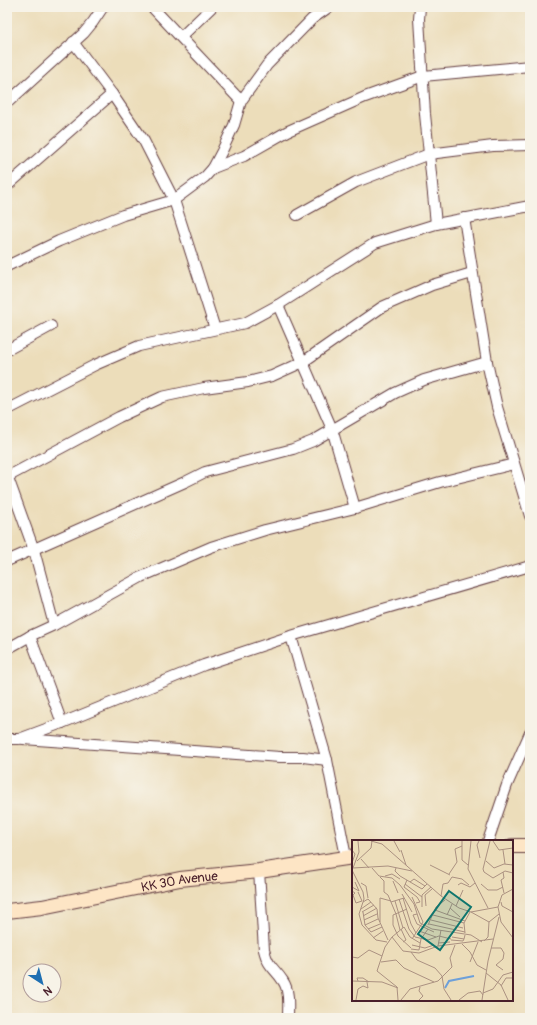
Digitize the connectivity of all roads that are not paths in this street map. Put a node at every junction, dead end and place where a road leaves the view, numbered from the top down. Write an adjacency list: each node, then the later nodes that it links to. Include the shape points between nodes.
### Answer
1 (103, 7): 7 (street, via 84,33)
2 (212, 7): 6 (street)
3 (329, 7): 11 (street, via 312,19 267,65)
4 (420, 7): 9 (street)
5 (154, 8): 6 (street)
6 (181, 37): 11 (street)
7 (73, 42): 10 (street); 12 (street)
8 (530, 66): 9 (street)
9 (423, 76): 14 (street); 15 (street, via 365,97 288,131 244,156)
10 (112, 94): 16 (street); 17 (street, via 144,141)
11 (241, 101): 15 (street, via 234,125)
12 (7, 103)
13 (530, 145): 14 (street, via 493,146)
14 (429, 154): 19 (street, via 356,182); 21 (street)
15 (213, 168): 17 (street)
16 (7, 186)
17 (174, 200): 22 (street, via 122,215); 26 (street)
18 (530, 206): 20 (street)
19 (296, 215)
20 (464, 218): 21 (street); 23 (street)
21 (436, 224): 24 (street, via 375,243)
22 (7, 266)
23 (472, 273): 28 (street, via 432,285 382,307); 29 (street)
24 (278, 305): 26 (street, via 245,322); 28 (street)
25 (51, 326): 27 (street)
26 (215, 329): 30 (street, via 140,346 95,365)
27 (7, 350)
28 (303, 362): 31 (street); 33 (street, via 272,376 248,382 162,397)
29 (486, 362): 31 (street, via 424,380 395,393); 32 (street)
30 (7, 410)
31 (332, 430): 34 (street); 36 (street, via 292,449 205,472)
32 (514, 464): 34 (street, via 440,482); 35 (street)
33 (7, 476): 36 (street)
34 (355, 508): 39 (street, via 266,530 211,547 141,577)
35 (530, 516)
36 (34, 550): 37 (street); 39 (street)
37 (7, 562)
38 (530, 566): 41 (street)
39 (54, 625): 40 (street)
40 (30, 636): 42 (street); 43 (street)
41 (291, 636): 43 (street, via 204,665); 47 (street)
42 (7, 649)
43 (62, 723): 46 (street)
44 (530, 733): 48 (street, via 506,785)
45 (7, 739): 46 (street)
46 (20, 739): 47 (street)
47 (327, 760): 51 (street)
48 (488, 840)
49 (513, 846): 50 (main road)
50 (530, 846)
51 (349, 857): 52 (main road, KK 30 Avenue)
52 (259, 871): 53 (main road, KK 30 Avenue, via 180,879); 54 (street, via 264,950 270,966 284,981)
53 (7, 912)
54 (288, 1018)

